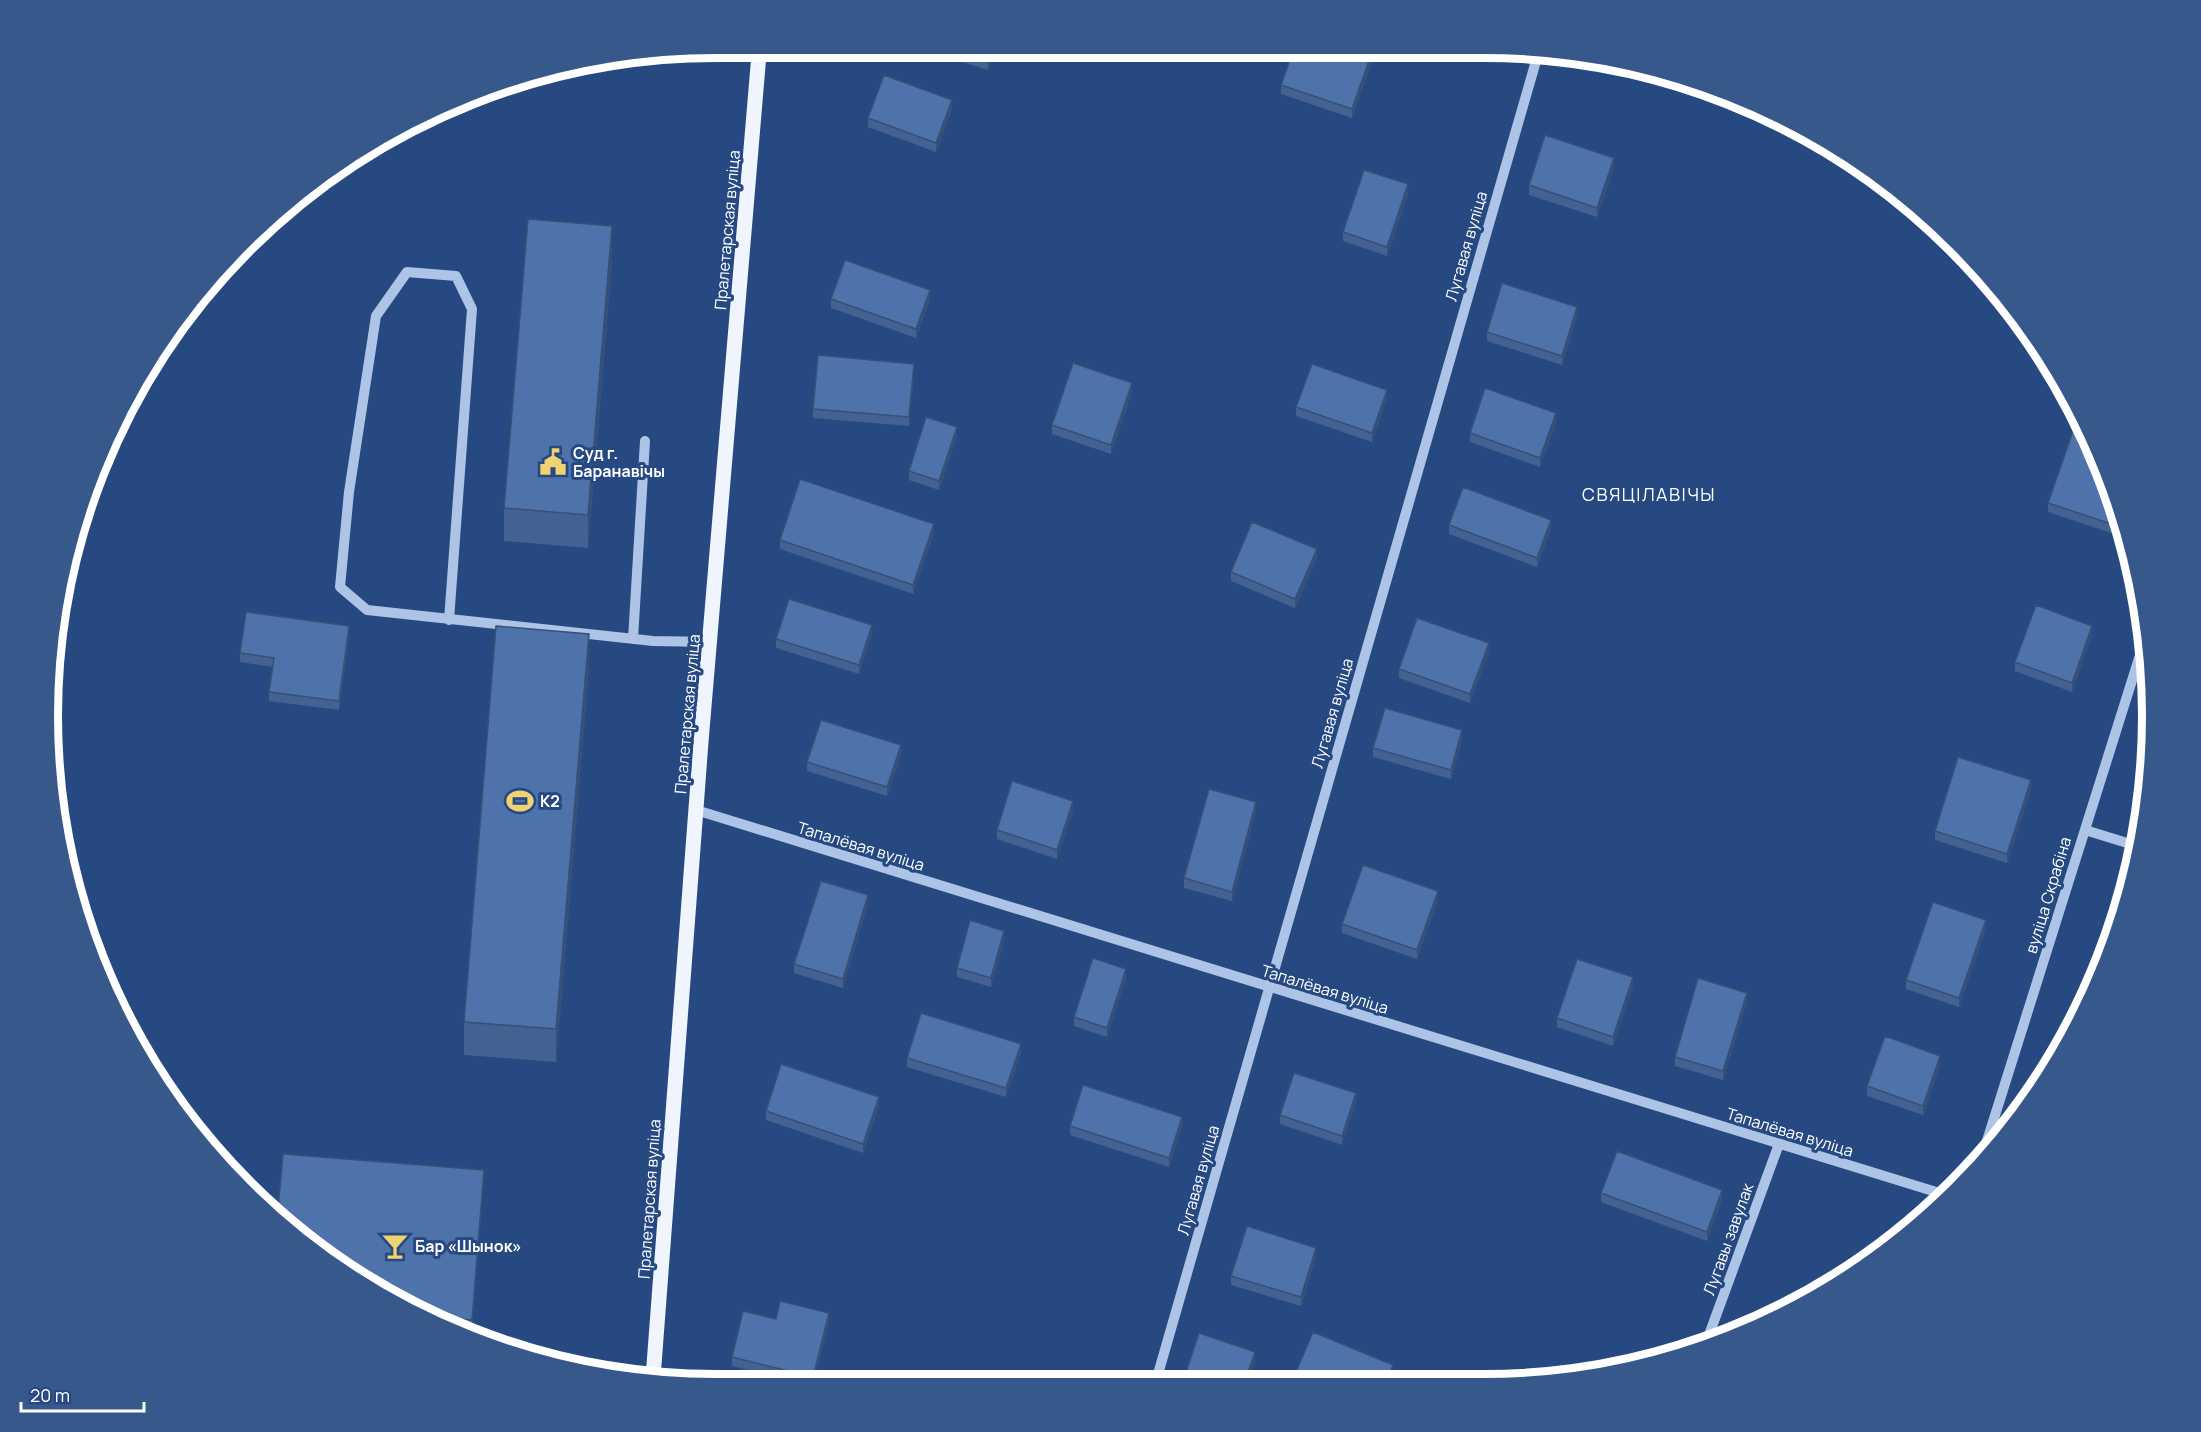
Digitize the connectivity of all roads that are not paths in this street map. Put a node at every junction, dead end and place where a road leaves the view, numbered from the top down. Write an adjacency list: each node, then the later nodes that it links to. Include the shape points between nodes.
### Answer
1 (759, 58): 6 (main road, Пралетарская вуліца)
2 (1536, 61): 11 (street, Лугавая вуліца)
3 (645, 441): 5 (street)
4 (449, 620): 4 (street, via 472,309 456,276 407,272 376,316 349,492 340,587 367,610); 5 (street)
5 (633, 639): 6 (street, via 682,644)
6 (712, 642): 8 (main road, Пралетарская вуліца)
7 (2139, 657): 9 (street, вуліца Скрабіна)
8 (696, 810): 11 (street, Тапалёвая вуліца); 16 (main road, Пралетарская вуліца)
9 (2085, 830): 10 (street); 12 (street, вуліца Скрабіна)
10 (2130, 844)
11 (1269, 988): 13 (street, Тапалёвая вуліца); 17 (street, Лугавая вуліца)
12 (1987, 1140)
13 (1779, 1144): 14 (street, Тапалёвая вуліца); 15 (street, Лугавы завулак)
14 (1938, 1192)
15 (1709, 1334)
16 (654, 1370)
17 (1158, 1374)

